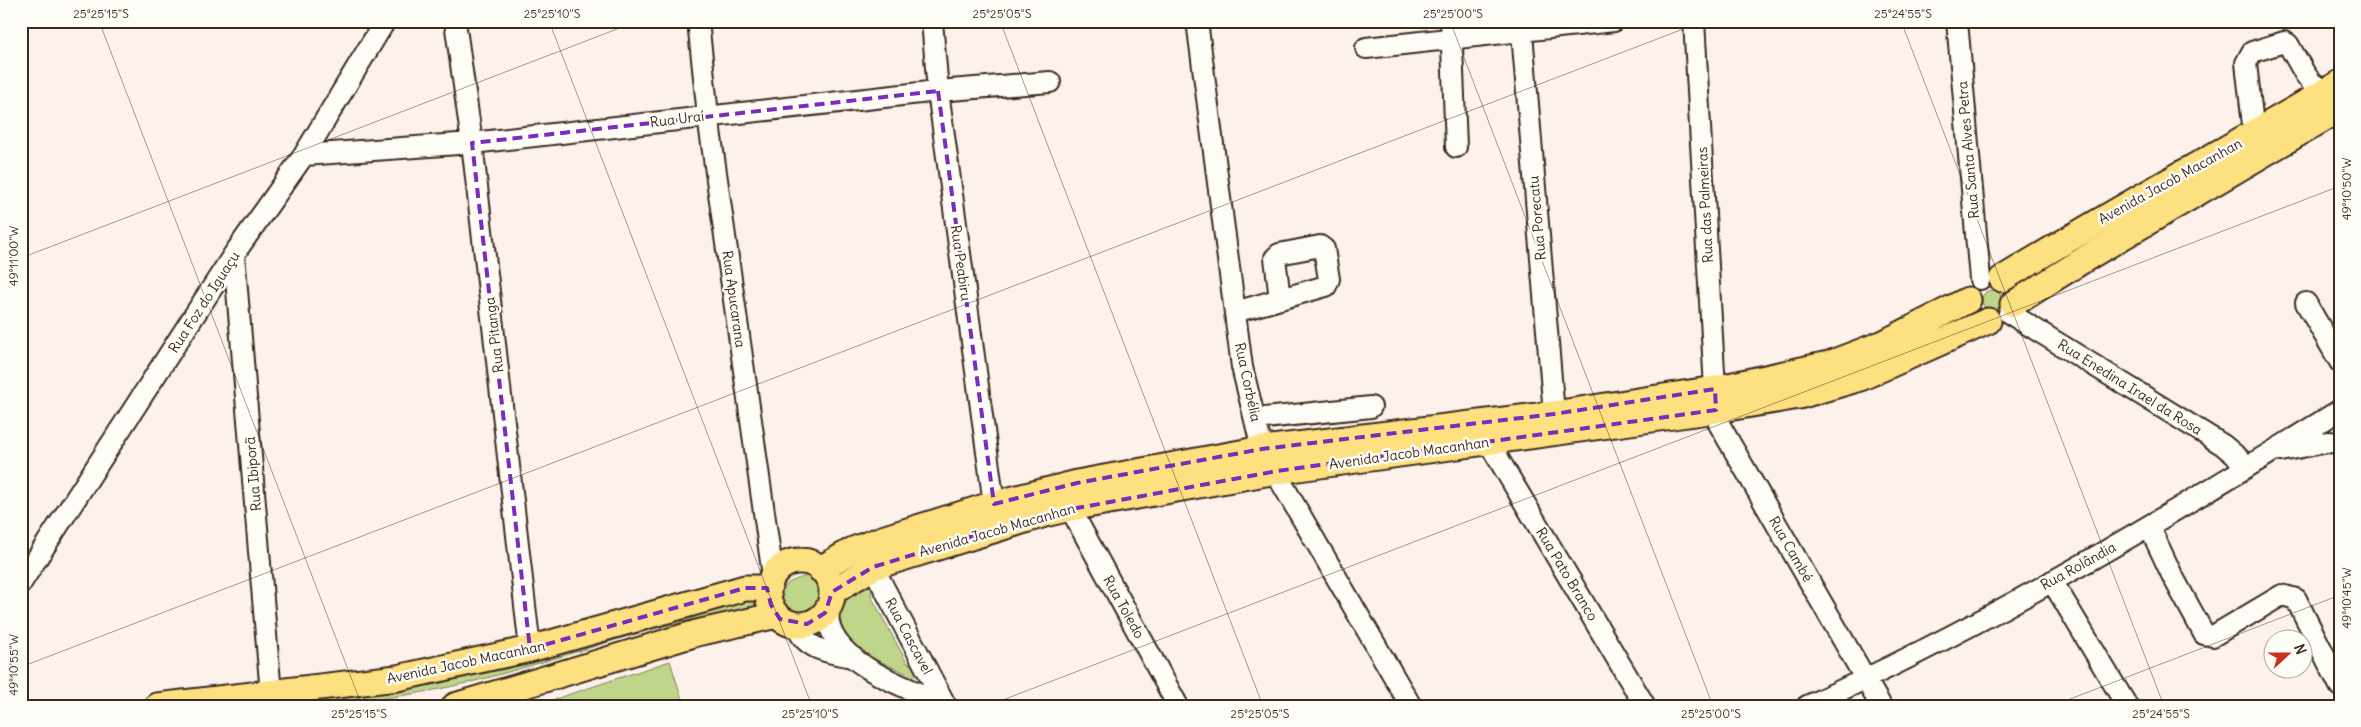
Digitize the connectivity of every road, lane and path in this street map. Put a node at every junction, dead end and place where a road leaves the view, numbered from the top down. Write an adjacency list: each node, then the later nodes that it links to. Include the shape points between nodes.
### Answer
1 (385, 21): 19 (street, Rua Foz do Iguaçu)
2 (455, 21): 17 (street, Rua Pitanga)
3 (698, 21): 15 (street, Rua Apucarana)
4 (932, 21): 13 (street, Rua Peabiru)
5 (1197, 21): 25 (street, Rua Corbélia)
6 (1614, 21): 9 (street)
7 (1694, 21): 28 (street, Rua das Palmeiras)
8 (1957, 21): 21 (street, Rua Santa Alves Petra)
9 (1522, 25): 10 (street); 31 (street, Rua Porecatu)
10 (1452, 30): 11 (street); 18 (street)
11 (1366, 48)
12 (1050, 82): 13 (street, Rua Uraí)
13 (938, 92): 15 (street, Rua Uraí); 39 (street, Rua Peabiru)
14 (2335, 95): 16 (main road, Avenida Jacob Macanhan); 16 (street, via 2312,83 2288,44 2284,42 2252,52 2246,62); 26 (main road, Avenida Jacob Macanhan)
15 (708, 116): 17 (street, Rua Uraí); 45 (street, Rua Apucarana)
16 (2254, 134): 21 (main road, Avenida Jacob Macanhan)
17 (472, 143): 19 (street, Rua Uraí); 49 (street, Rua Pitanga)
18 (1456, 147)
19 (304, 154): 20 (street, Rua Foz do Iguaçu)
20 (234, 254): 46 (street, Rua Foz do Iguaçu); 53 (street, Rua Ibiporã)
21 (1991, 279): 23 (main road, via 1973,285); 26 (main road, via 2012,289)
22 (1280, 299): 25 (street)
23 (1968, 300): 26 (main road, via 1975,315); 28 (main road, Avenida Jacob Macanhan, via 1884,343)
24 (2306, 303): 27 (street)
25 (1235, 312): 32 (street, Rua Corbélia, via 1242,367)
26 (2003, 313): 28 (main road, Avenida Jacob Macanhan, via 1860,378 1799,396); 37 (street, Rua Enedina Irael da Rosa, via 2223,445)
27 (2340, 362)
28 (1715, 400): 31 (main road, Avenida Jacob Macanhan); 33 (main road, Avenida Jacob Macanhan); 51 (street, Rua Cambé, via 1719,424)
29 (1371, 407): 32 (street)
30 (2340, 410): 36 (street, Rua Rolândia)
31 (1554, 414): 35 (main road, Avenida Jacob Macanhan)
32 (1255, 419): 35 (street, Rua Corbélia)
33 (1489, 443): 38 (main road, Avenida Jacob Macanhan); 59 (street, Rua Pato Branco)
34 (2340, 443): 36 (street, via 2328,442)
35 (1262, 449): 38 (street, Rua Corbélia); 39 (main road, Avenida Jacob Macanhan, via 1077,483)
36 (2270, 453): 37 (street, Rua Rolândia)
37 (2248, 466): 41 (street, Rua Rolândia)
38 (1277, 471): 40 (main road, Avenida Jacob Macanhan); 58 (street, Rua Corbélia)
39 (994, 504): 43 (main road, Avenida Jacob Macanhan, via 861,547)
40 (1070, 508): 42 (main road, Avenida Jacob Macanhan); 57 (street, Rua Toledo)
41 (2150, 526): 44 (street, Rua Rolândia); 52 (street, via 2204,634 2213,636 2282,595 2296,599)
42 (873, 567): 47 (main road, Avenida Jacob Macanhan); 54 (street, Rua Cascavel)
43 (820, 568): 45 (main road, via 810,563 793,562 781,567); 47 (main road, via 828,578)
44 (2052, 581): 51 (street, Rua Rolândia); 62 (street)
45 (771, 582): 48 (main road, via 770,605); 49 (main road, Avenida Jacob Macanhan)
46 (21, 583)
47 (830, 599): 48 (main road, via 817,620 807,624); 50 (street, Rua Cascavel, via 829,623 834,635)
48 (787, 620): 50 (street, Rua Cascavel, via 805,641 831,653); 56 (main road, via 697,633)
49 (530, 649): 53 (main road, Avenida Jacob Macanhan, via 397,678)
50 (854, 658): 54 (street, Rua Cascavel, via 873,672)
51 (1866, 679): 60 (street, Rua Rolândia); 61 (street, Rua Cambé)
52 (2340, 686)
53 (271, 694): 55 (main road, Avenida Jacob Macanhan)
54 (945, 705)
55 (157, 706)
56 (455, 706)
57 (1178, 706)
58 (1411, 706)
59 (1645, 706)
60 (1808, 706)
61 (1881, 706)
62 (2127, 706)

